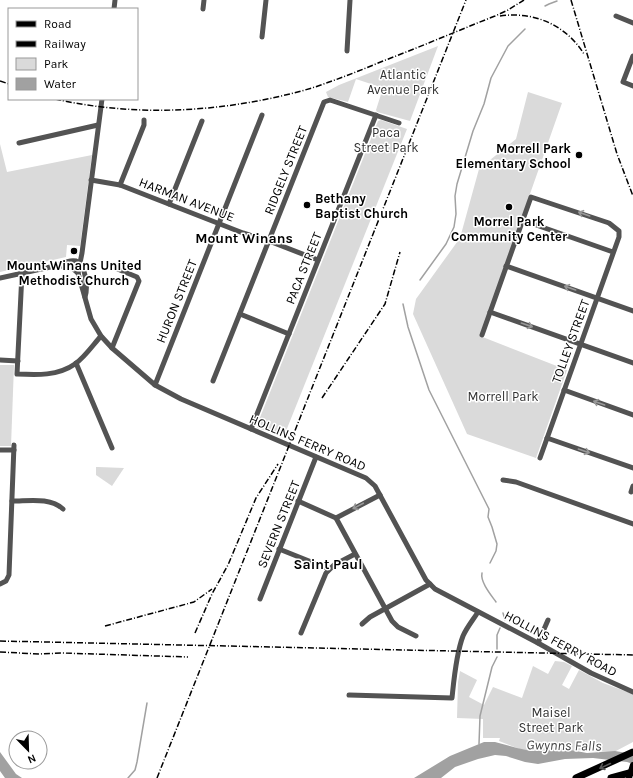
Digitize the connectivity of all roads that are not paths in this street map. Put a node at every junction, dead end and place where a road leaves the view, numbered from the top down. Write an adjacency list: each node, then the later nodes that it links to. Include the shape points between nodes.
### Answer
1 (204, 0): 4 (street)
2 (266, 0): 7 (street)
3 (350, 0): 8 (street)
4 (203, 9)
5 (616, 16): 6 (street)
6 (633, 23)
7 (262, 37)
8 (347, 51)
9 (633, 56): 10 (street, via 623,82)
10 (633, 86)
11 (102, 100): 17 (street, HOLLINS FERRY ROAD)
12 (262, 115): 23 (street, HURON STREET)
13 (376, 115): 16 (street); 24 (street, RIDGELY STREET, via 330,100 326,101); 26 (street, PACA STREET)
14 (144, 120): 20 (street)
15 (202, 121): 21 (street)
16 (400, 123)
17 (98, 125): 18 (street); 19 (street, HOLLINS FERRY ROAD)
18 (20, 143)
19 (91, 180): 20 (street, HARMAN AVENUE); 27 (street, HOLLINS FERRY ROAD)
20 (120, 185): 21 (street, HARMAN AVENUE)
21 (169, 204): 23 (street, HARMAN AVENUE)
22 (522, 220): 25 (street); 25 (street, TOLLEY STREET, one-way to 22, via 619,230 609,223 535,197 531,197); 29 (street)
23 (219, 224): 24 (street, HARMAN AVENUE); 49 (street, HURON STREET)
24 (269, 241): 26 (street, HARMAN AVENUE); 38 (street, RIDGELY STREET)
25 (613, 252): 35 (street, TOLLEY STREET)
26 (318, 260): 39 (street, PACA STREET)
27 (80, 263): 28 (street, via 71,260); 31 (street, HOLLINS FERRY ROAD); 34 (street, HOLLINS FERRY ROAD, via 87,291)
28 (55, 266): 31 (street, via 69,266); 32 (street)
29 (506, 266): 35 (street, one-way to 29); 37 (street)
30 (115, 268): 43 (street, via 137,277 138,284)
31 (77, 271): 34 (street, HOLLINS FERRY ROAD)
32 (22, 273): 33 (street); 45 (street)
33 (0, 278)
34 (85, 297): 41 (street, HOLLINS FERRY ROAD, via 91,319)
35 (597, 298): 36 (street); 42 (street, TOLLEY STREET)
36 (633, 311)
37 (490, 312): 40 (street); 42 (street, one-way to 42)
38 (240, 314): 39 (street); 48 (street, RIDGELY STREET)
39 (289, 334): 52 (street, PACA STREET)
40 (482, 335)
41 (101, 336): 43 (street, HOLLINS FERRY ROAD); 46 (street)
42 (580, 344): 47 (street); 50 (street, TOLLEY STREET)
43 (112, 348): 49 (street, HOLLINS FERRY ROAD)
44 (0, 360): 45 (street)
45 (18, 361): 46 (street, via 17,374 36,375 50,374)
46 (76, 363): 54 (street)
47 (633, 363)
48 (213, 381)
49 (155, 385): 52 (street, HOLLINS FERRY ROAD)
50 (564, 390): 51 (street, one-way to 50); 53 (street, TOLLEY STREET)
51 (633, 415)
52 (251, 429): 56 (street, HOLLINS FERRY ROAD)
53 (547, 438): 57 (street, TOLLEY STREET); 58 (street, one-way to 58)
54 (112, 448)
55 (0, 450): 63 (street, via 14,448)
56 (316, 456): 62 (street, HOLLINS FERRY ROAD, via 366,478); 64 (street, SEVERN STREET)
57 (540, 458)
58 (633, 468)
59 (503, 480): 67 (street, via 516,482)
60 (633, 486): 61 (street)
61 (631, 492)
62 (380, 495): 66 (street, one-way to 66); 72 (street, HOLLINS FERRY ROAD)
63 (12, 501): 65 (street, via 48,501); 71 (street, via 9,575 6,581)
64 (298, 502): 66 (street); 68 (street, SEVERN STREET)
65 (63, 509)
66 (336, 518): 69 (street)
67 (633, 524)
68 (279, 549): 70 (street); 73 (street, SEVERN STREET)
69 (355, 554): 70 (street); 74 (street)
70 (329, 569): 78 (street)
71 (0, 584)
72 (430, 584): 74 (street); 75 (street, HOLLINS FERRY ROAD)
73 (260, 599)
74 (385, 608): 77 (street); 79 (street, via 395,624)
75 (478, 612): 80 (street, HOLLINS FERRY ROAD); 82 (street, via 463,636 452,698)
76 (548, 620): 80 (street)
77 (362, 624)
78 (301, 633)
79 (416, 636)
80 (538, 643): 81 (street, HOLLINS FERRY ROAD, via 591,673)
81 (633, 692)
82 (349, 695)
83 (633, 752): 86 (highway, one-way to 86)
84 (633, 765): 85 (main road)
85 (631, 774): 87 (highway)
86 (576, 778)
87 (611, 778)

